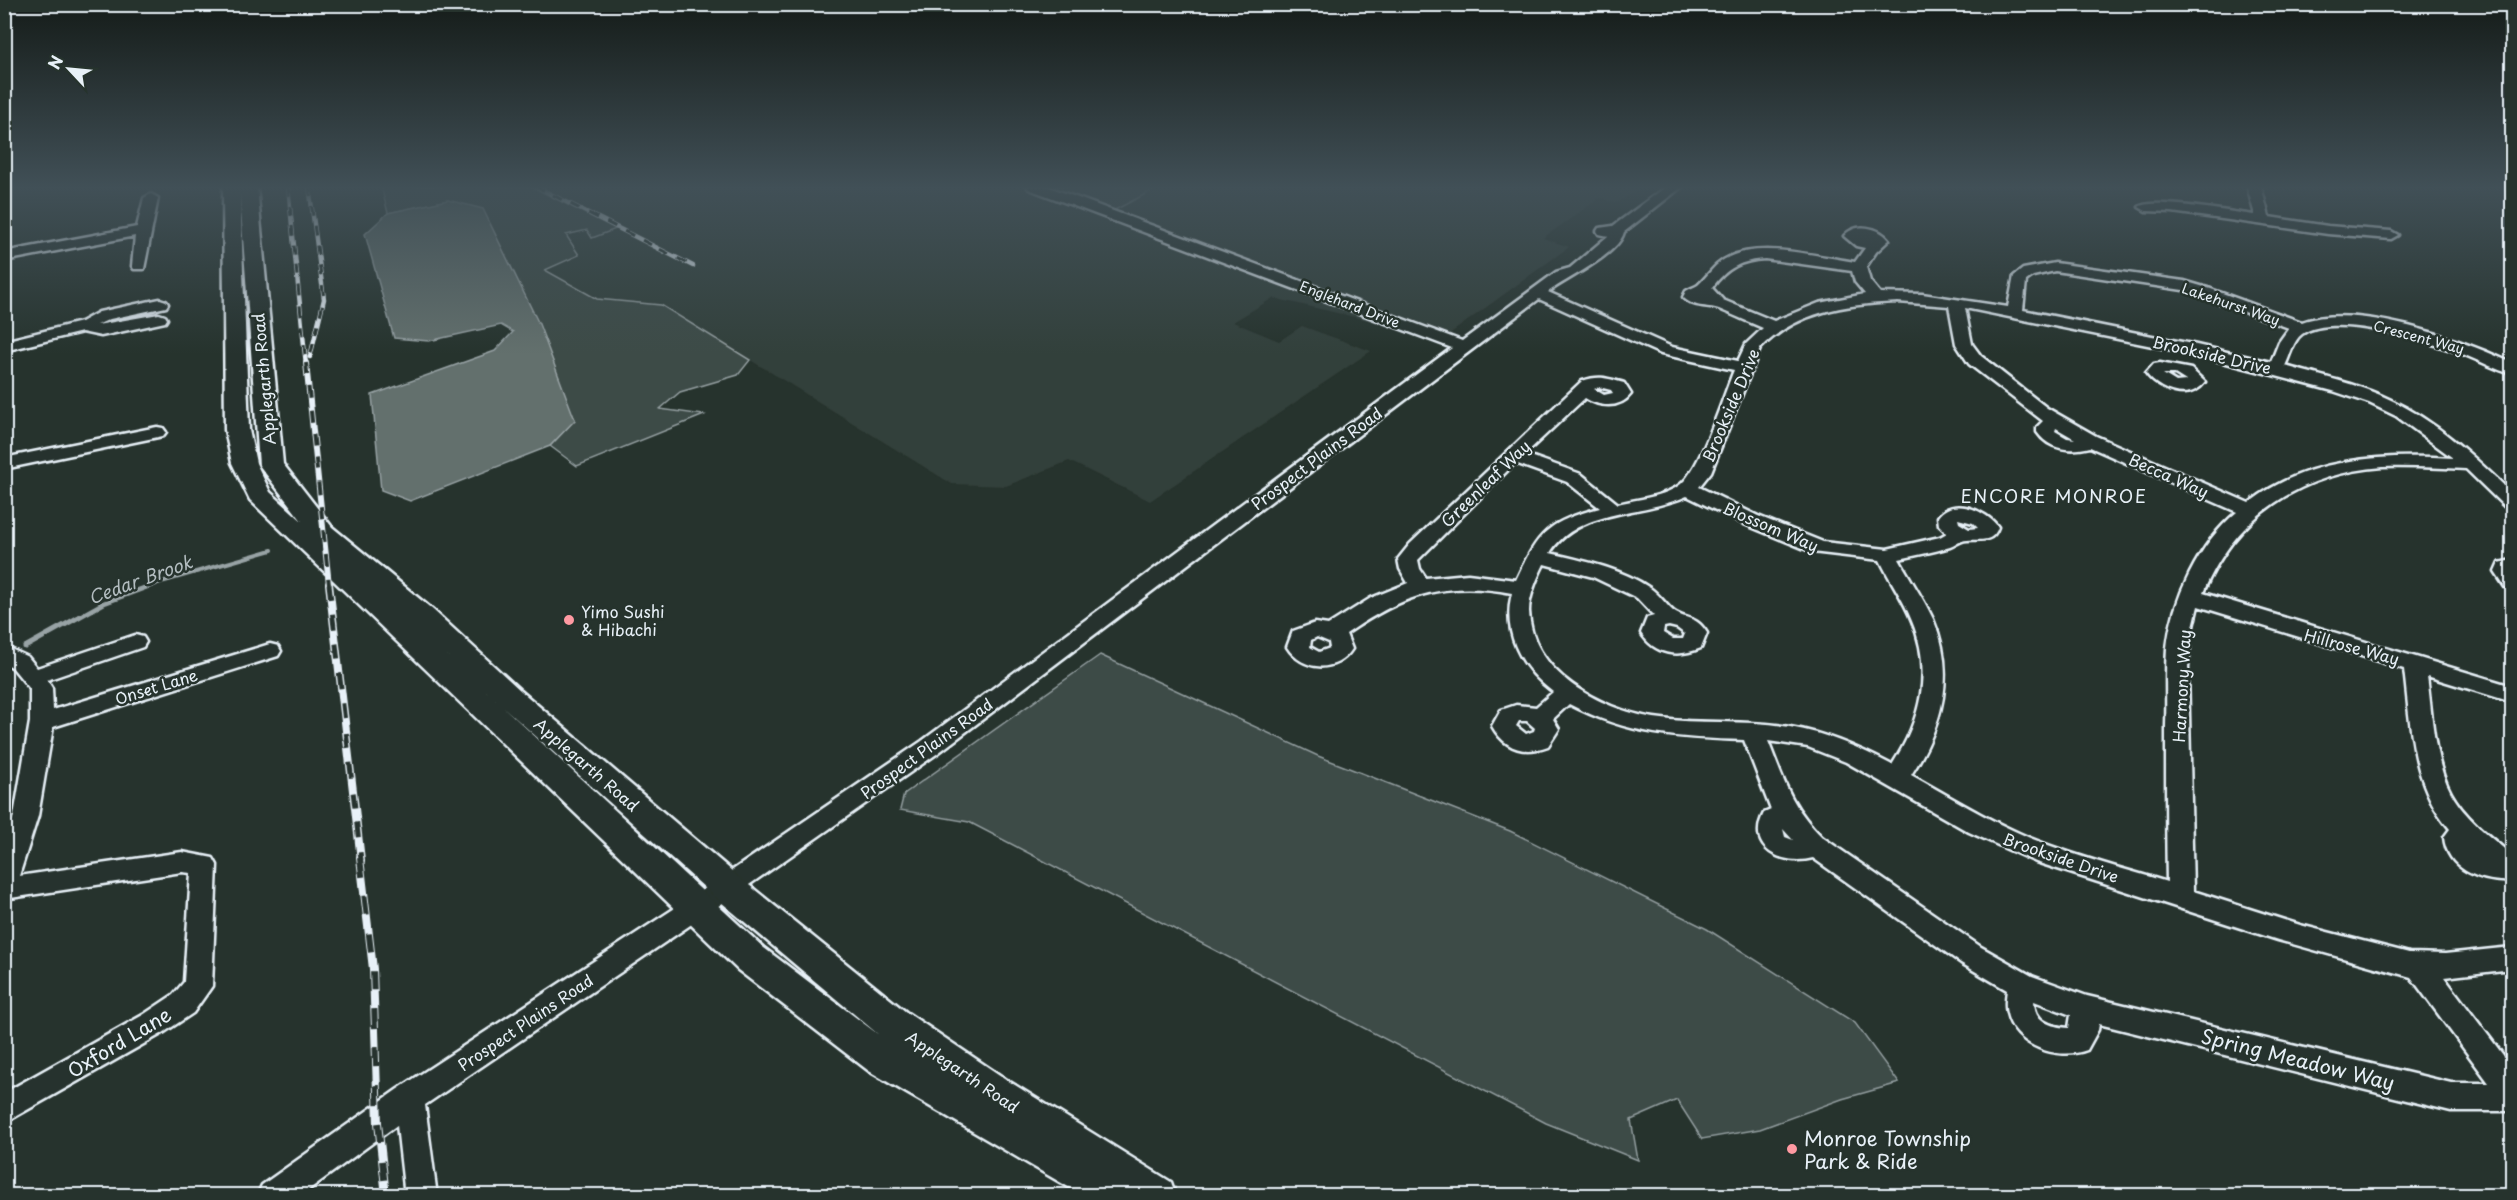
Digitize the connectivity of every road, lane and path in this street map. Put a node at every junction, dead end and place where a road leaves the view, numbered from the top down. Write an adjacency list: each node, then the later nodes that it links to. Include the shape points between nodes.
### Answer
1 (79, 242): 8 (street)
2 (142, 242): 9 (street)
3 (232, 242): 59 (main road, Applegarth Road, via 237,430 244,463 259,495)
4 (253, 242): 59 (main road, Applegarth Road, via 271,465 323,532 423,616 511,698)
5 (1184, 242): 20 (street, Englehard Drive)
6 (1610, 242): 11 (street, Prospect Plains Road, via 1575,271 1561,275)
7 (1875, 244): 10 (street)
8 (4, 256)
9 (140, 266)
10 (1859, 267): 12 (street, via 1863,282); 16 (street, via 1753,255 1731,261 1704,288 1691,294 1698,302 1717,303)
11 (1538, 292): 20 (street, Prospect Plains Road); 21 (street, via 1656,347)
12 (1876, 298): 13 (street, Brookside Drive); 16 (street, Brookside Drive, via 1801,313)
13 (1956, 304): 15 (street, Brookside Drive); 33 (street, Becca Way, via 1964,345 1975,360 2054,421 2046,427 2050,437 2070,444 2090,440)
14 (159, 312): 19 (street, via 101,331 82,327)
15 (2015, 313): 17 (street, Lakehurst Way, via 2019,279 2028,272 2055,267 2206,292); 18 (street, Brookside Drive)
16 (1773, 326): 21 (street, Brookside Drive, via 1752,347)
17 (2300, 327): 22 (street, via 2289,337); 24 (street, Crescent Way, via 2345,321 2401,330 2465,348)
18 (2174, 345): 22 (street, Brookside Drive); 23 (street)
19 (4, 346)
20 (1464, 347): 59 (street, Prospect Plains Road, via 930,747)
21 (1745, 363): 30 (street, Brookside Drive, via 1702,472)
22 (2276, 368): 29 (street, Brookside Drive, via 2386,404 2425,426)
23 (2175, 369)
24 (2512, 369)
25 (1585, 389): 27 (street, Greenleaf Way)
26 (157, 432): 28 (street)
27 (1512, 456): 32 (street, via 1574,478); 39 (street, Greenleaf Way, via 1408,559)
28 (4, 464)
29 (2470, 464): 31 (street, Brookside Drive); 33 (street, Harmony Way, via 2357,464 2305,477)
30 (1687, 489): 32 (street, Brookside Drive, via 1661,500); 35 (street, Blossom Way, via 1819,548)
31 (2512, 503)
32 (1614, 510): 36 (street, Brookside Drive, via 1560,529 1548,538)
33 (2248, 510): 41 (street, Harmony Way, via 2214,548)
34 (1961, 533): 35 (street, Blossom Way, via 1946,543)
35 (1887, 555): 54 (street, via 1926,628 1933,659 1934,696 1927,726)
36 (1538, 556): 40 (street, Brookside Drive); 42 (street, via 1600,572 1644,593)
37 (2512, 566): 38 (street, via 2505,572)
38 (2512, 582)
39 (1420, 585): 40 (street, via 1475,579); 43 (street, via 1388,597)
40 (1523, 588): 49 (street, Brookside Drive, via 1517,615 1519,632 1539,668)
41 (2192, 597): 47 (street, Hillrose Way, via 2272,625); 60 (street, Harmony Way, via 2180,635)
42 (1669, 619)
43 (1332, 633)
44 (135, 642): 48 (street)
45 (270, 651): 52 (street, Onset Lane)
46 (4, 652): 48 (street)
47 (2414, 663): 50 (street, Hillrose Way); 56 (street, via 2435,786 2469,831 2457,837 2456,845 2484,868 2498,872)
48 (33, 677): 52 (street, via 41,688)
49 (1567, 693): 51 (street); 53 (street, Brookside Drive, via 1651,726)
50 (2512, 694)
51 (1539, 718)
52 (42, 722): 55 (street)
53 (1752, 731): 54 (street, Brookside Drive, via 1804,737 1871,762); 63 (street, Spring Meadow Way, via 1795,826 1971,955)
54 (1897, 777): 60 (street, Brookside Drive, via 1978,826 2034,850)
55 (15, 820): 57 (street)
56 (2512, 869)
57 (4, 881)
58 (4, 889): 68 (street, Oxford Lane, via 182,862 204,865 198,986 183,1004 153,1024)
59 (712, 897): 67 (street, Prospect Plains Road); 71 (main road, Applegarth Road, via 751,959 882,1059); 72 (main road, Applegarth Road, via 996,1095)
60 (2180, 897): 62 (street, Brookside Drive, via 2311,940)
61 (2512, 958): 62 (street, Brookside Drive)
62 (2419, 966): 65 (street)
63 (2022, 984): 64 (street, Spring Meadow Way); 64 (street, via 2023,1018 2034,1031 2046,1037 2077,1041 2084,1029)
64 (2086, 1008): 66 (street, Spring Meadow Way, via 2451,1097)
65 (2512, 1090)
66 (2512, 1097)
67 (410, 1099): 69 (street, Prospect Plains Road); 70 (street)
68 (4, 1108)
69 (273, 1196)
70 (421, 1196)
71 (1124, 1196)
72 (1156, 1196)

